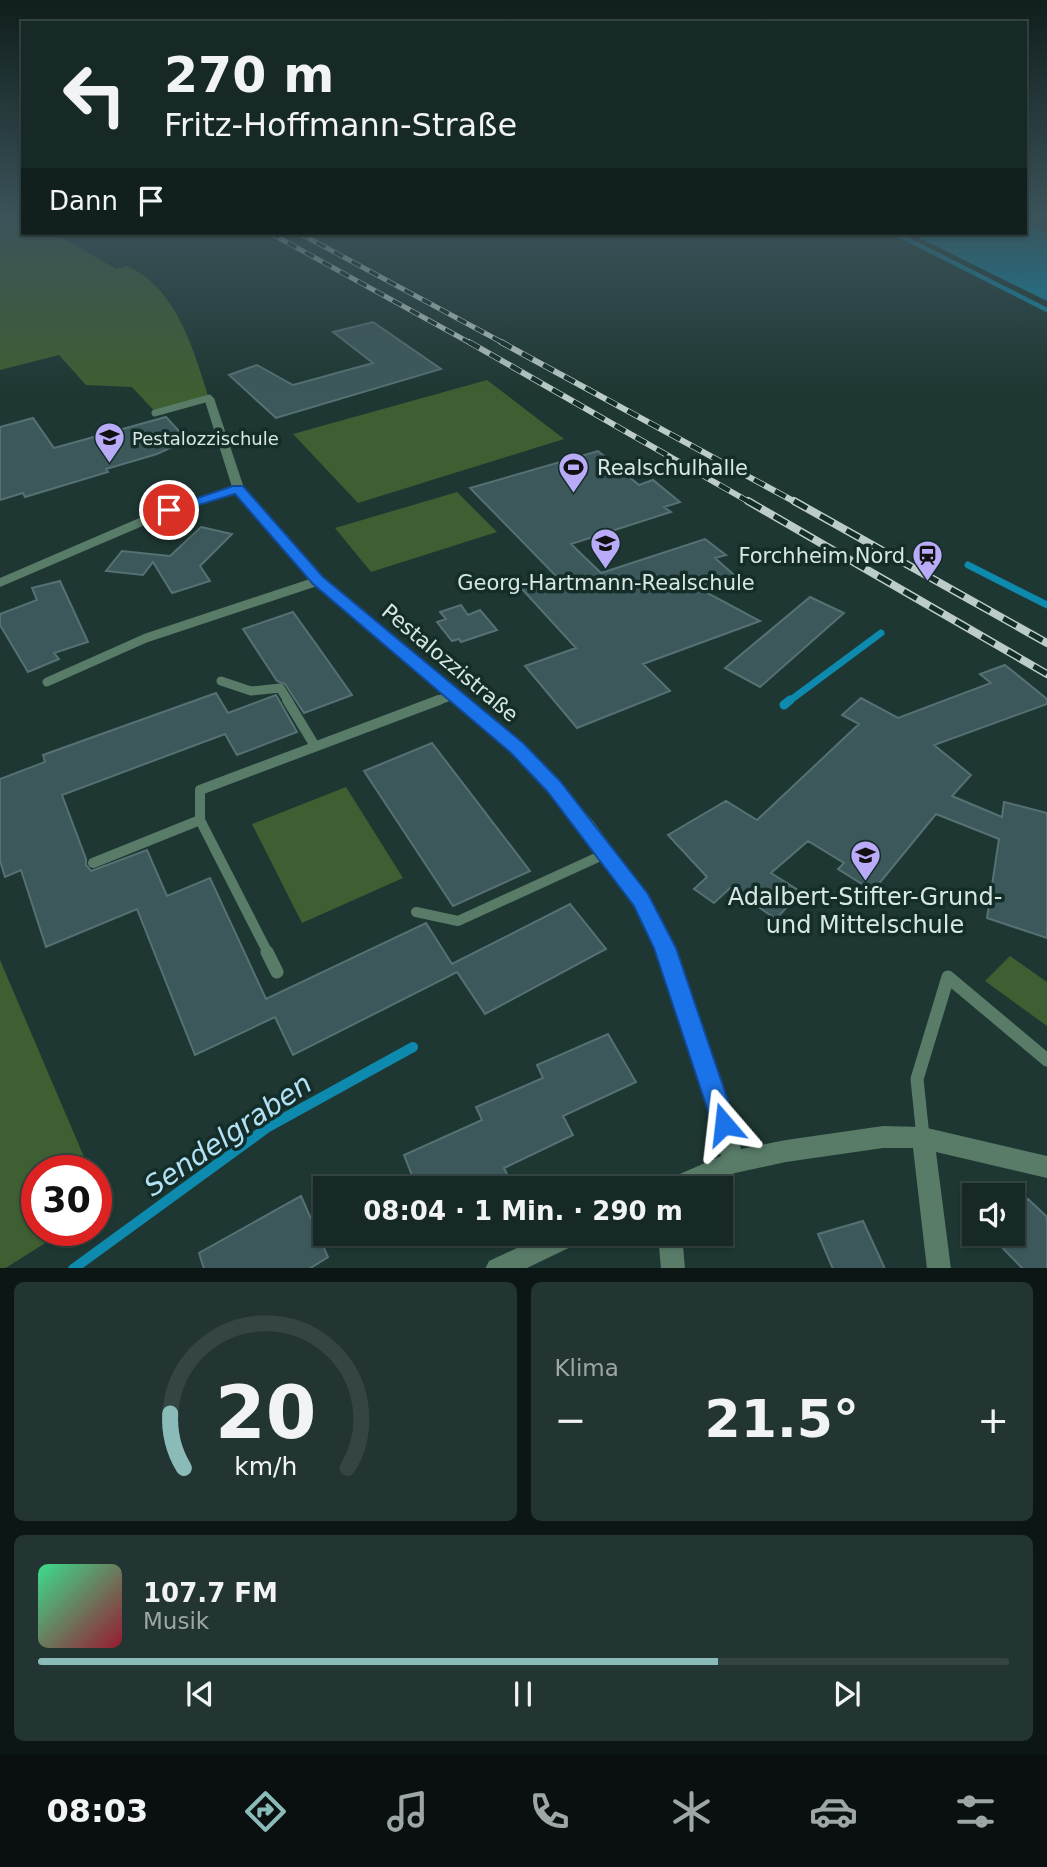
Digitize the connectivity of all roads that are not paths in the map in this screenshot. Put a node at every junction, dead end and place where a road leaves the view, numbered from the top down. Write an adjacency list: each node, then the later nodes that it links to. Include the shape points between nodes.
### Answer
1 (209, 398): 2 (lane); 3 (street, Pestalozzistraße)
2 (155, 413)
3 (238, 489): 4 (street, Pestalozzistraße); 5 (street, via 169,510)
4 (318, 580): 7 (lane, via 146,638); 8 (street, Pestalozzistraße)
5 (0, 583)
6 (221, 681): 9 (lane, via 251,691 279,688)
7 (47, 682)
8 (453, 695): 9 (lane); 11 (street, Pestalozzistraße, via 517,747)
9 (316, 746): 10 (lane, via 200,790)
10 (200, 820): 12 (lane); 14 (lane)
11 (607, 853): 13 (lane, via 458,921); 17 (street, Pestalozzistraße, via 641,900 665,948)
12 (93, 863)
13 (416, 912)
14 (277, 972)
15 (1047, 1060): 16 (lane, via 948,977 918,1079)
16 (923, 1138): 17 (street, via 871,1139); 18 (street); 24 (street)
17 (734, 1163): 19 (street)
18 (1047, 1167)
19 (703, 1176)
20 (547, 1246): 22 (street)
21 (671, 1246): 23 (street)
22 (499, 1268)
23 (673, 1268)
24 (939, 1268)

